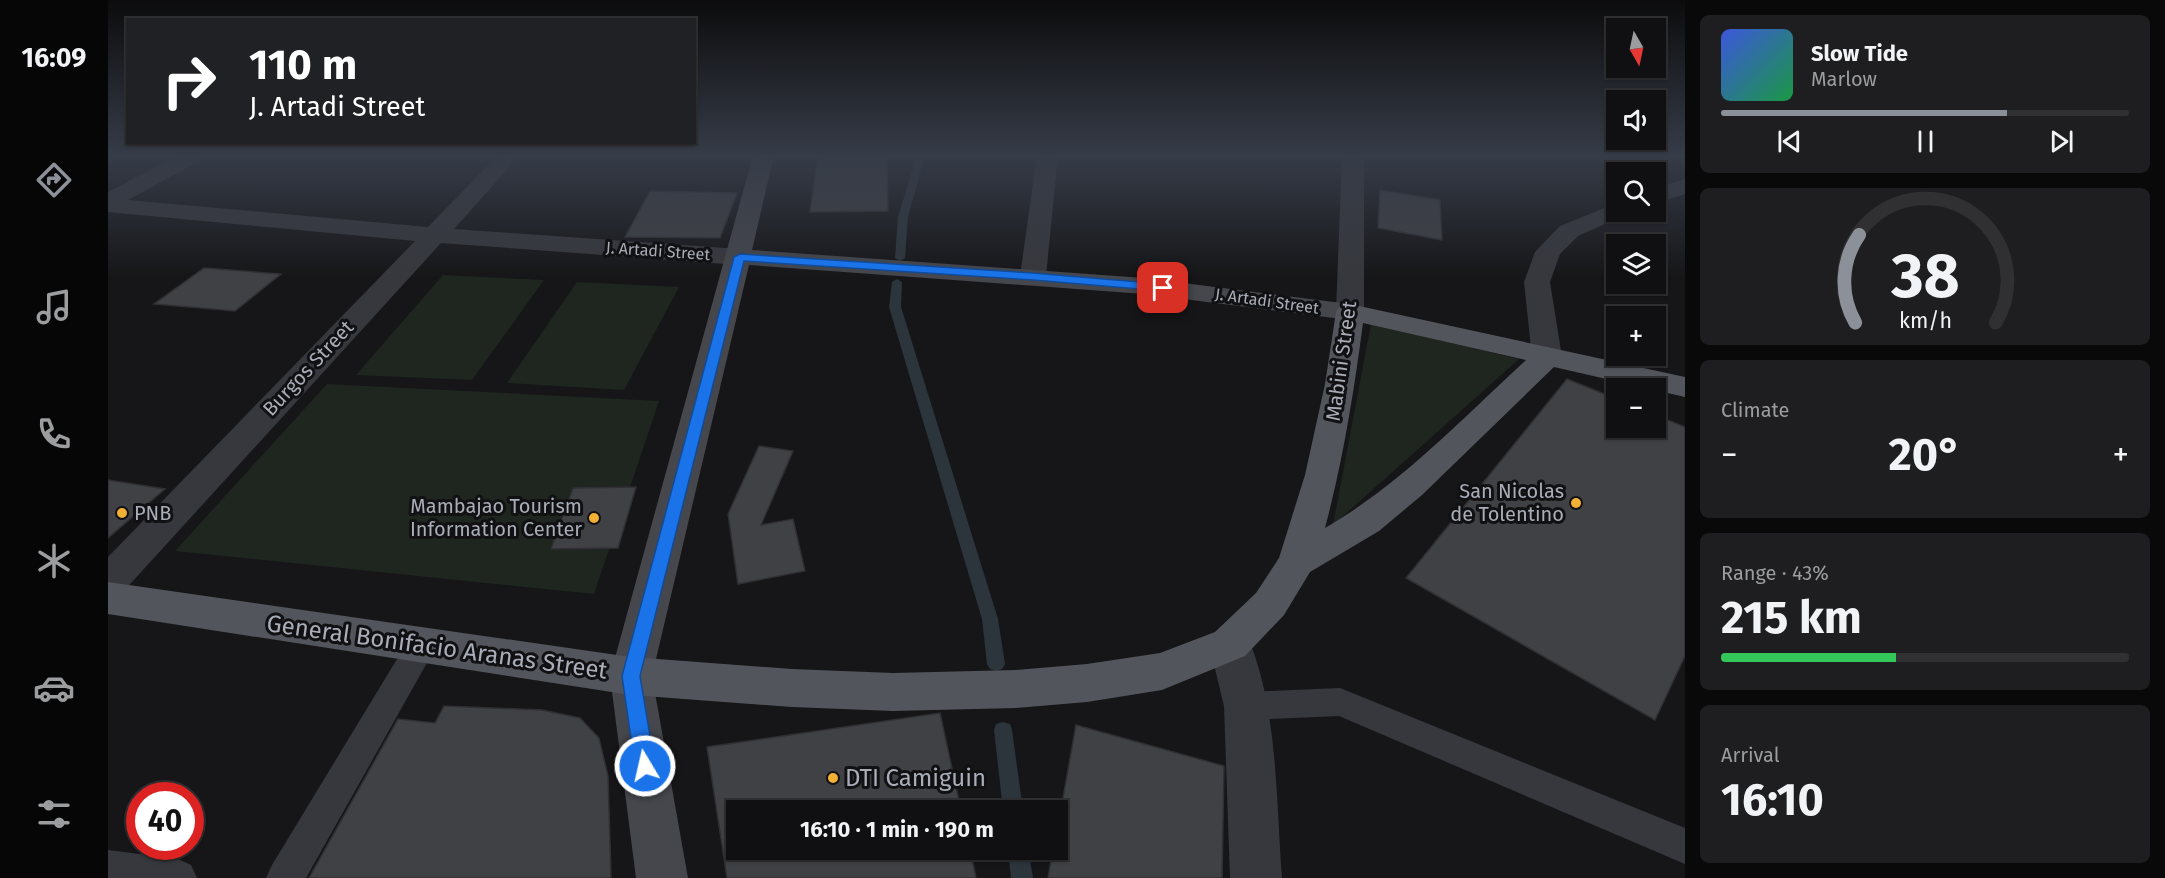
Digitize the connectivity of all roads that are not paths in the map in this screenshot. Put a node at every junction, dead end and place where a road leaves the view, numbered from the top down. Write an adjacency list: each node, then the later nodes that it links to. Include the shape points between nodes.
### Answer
1 (471, 196): 7 (street, Burgos Street)
2 (754, 196): 8 (main road)
3 (1043, 196): 9 (street)
4 (1352, 196): 10 (street, Mabini Street)
5 (108, 203): 7 (street, J. Artadi Street)
6 (1606, 215): 11 (street, via 1569,231 1548,252 1537,282)
7 (433, 235): 8 (street, J. Artadi Street); 14 (street, Burgos Street)
8 (740, 257): 9 (main road, J. Artadi Street); 18 (main road)
9 (1033, 276): 10 (main road, J. Artadi Street, via 1144,285)
10 (1350, 312): 11 (main road); 13 (main road, Mabini Street, via 1322,475)
11 (1547, 357): 12 (main road); 13 (main road, Mabini Street, via 1410,486 1366,521)
12 (1685, 387)
13 (1297, 562): 16 (main road, Mabini Street, via 1270,604)
14 (108, 582)
15 (108, 598): 17 (main road, General Bonifacio Aranas Street)
16 (1230, 644): 18 (main road, General Bonifacio Aranas Street, via 1162,671 1016,689 893,692); 19 (street)
17 (422, 645): 18 (main road, General Bonifacio Aranas Street); 23 (lane)
18 (631, 676): 24 (main road)
19 (1246, 706): 20 (lane, via 1340,702); 25 (street)
20 (1685, 846)
21 (108, 869): 22 (lane)
22 (178, 878)
23 (285, 878)
24 (662, 878)
25 (1256, 878)

